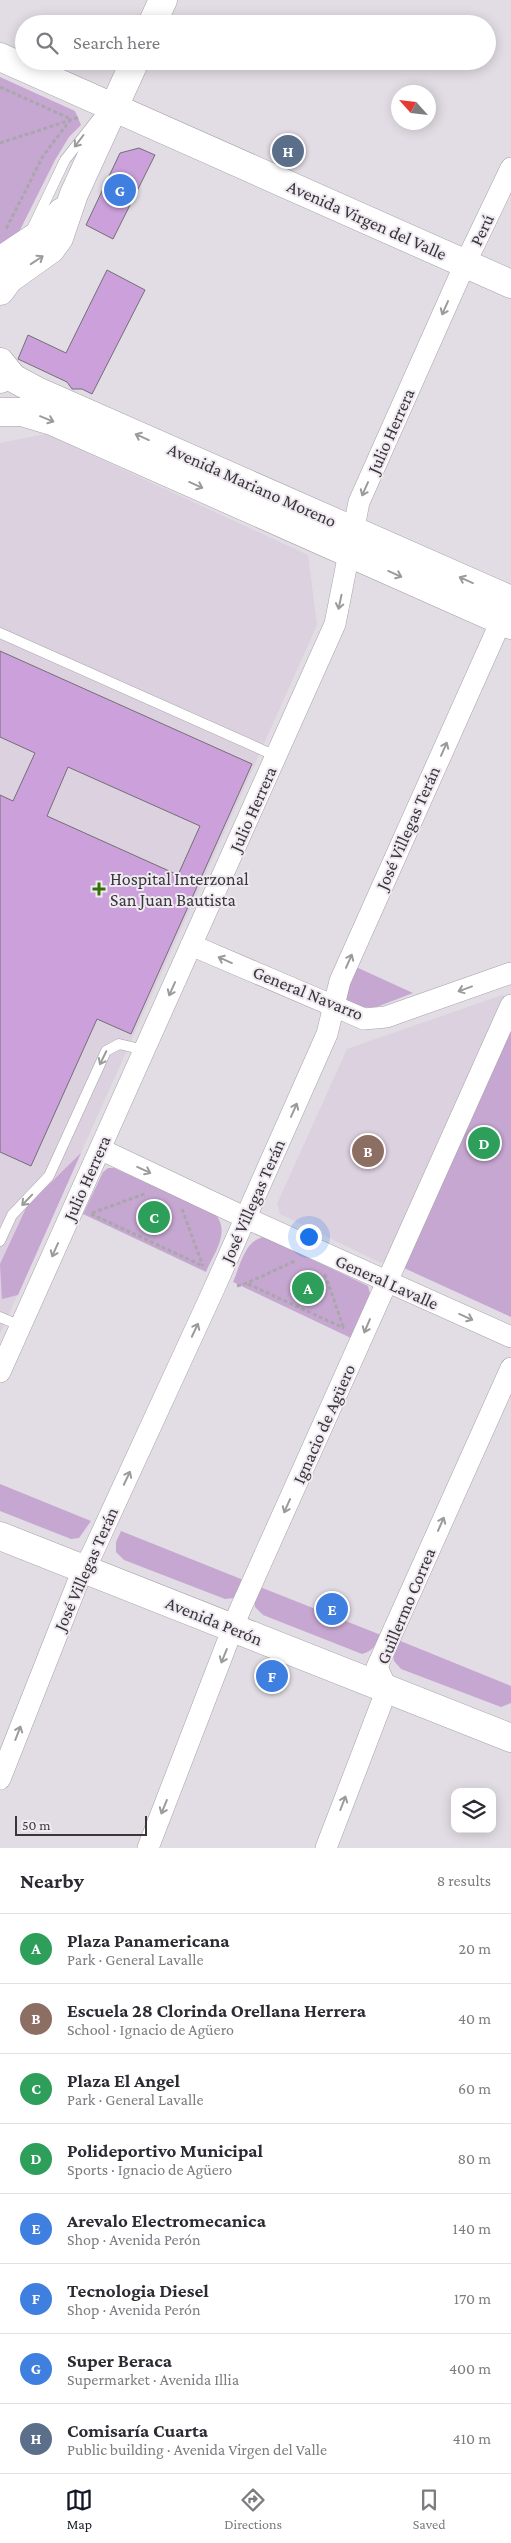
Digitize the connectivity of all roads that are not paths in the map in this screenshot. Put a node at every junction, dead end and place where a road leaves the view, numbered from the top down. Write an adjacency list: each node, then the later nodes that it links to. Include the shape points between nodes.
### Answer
1 (163, 0): 2 (main road)
2 (156, 15)
3 (0, 57): 4 (main road, Avenida Virgen del Valle)
4 (15, 64)
5 (29, 70): 7 (main road, Avenida Virgen del Valle)
6 (128, 70): 7 (main road)
7 (102, 102): 9 (main road); 10 (lane, one-way to 10, via 93,123 65,160); 12 (main road, Avenida Virgen del Valle)
8 (511, 168): 12 (street, Perú)
9 (74, 194): 10 (main road, via 56,219); 14 (main road, one-way to 9, via 9,279 51,250 59,238)
10 (24, 245): 11 (main road)
11 (0, 261)
12 (465, 264): 13 (main road, Avenida Virgen del Valle); 18 (street, Julio Herrera, one-way to 18, via 359,502)
13 (511, 284)
14 (0, 291)
15 (0, 363): 16 (main road); 18 (main road, Avenida Mariano Moreno, one-way to 15, via 37,391 13,378)
16 (0, 379)
17 (0, 412): 18 (main road, Avenida Mariano Moreno, one-way to 18, via 22,412 52,421)
18 (352, 542): 19 (main road, Avenida Mariano Moreno); 21 (street, Julio Herrera, one-way to 21, via 335,624)
19 (508, 615): 25 (street, José Villegas Terán, one-way to 19, via 340,981)
20 (0, 633): 21 (lane)
21 (276, 756): 22 (street, Julio Herrera)
22 (191, 945): 25 (street, General Navarro, one-way to 22); 26 (street, Julio Herrera, one-way to 26)
23 (511, 973): 25 (street, General Navarro, one-way to 25, via 386,1017 364,1019)
24 (511, 1005): 30 (street, Ignacio de Agüero)
25 (334, 1007): 28 (street, José Villegas Terán, one-way to 25, via 327,1034)
26 (144, 1050): 27 (street, Julio Herrera); 29 (lane, one-way to 29, via 119,1044 106,1051 49,1176 12,1215)
27 (100, 1149): 28 (street, General Lavalle, one-way to 28); 32 (street, Julio Herrera, one-way to 32)
28 (246, 1218): 30 (street, General Lavalle); 38 (street, José Villegas Terán, one-way to 28)
29 (0, 1241)
30 (386, 1281): 33 (street, General Lavalle, one-way to 33); 39 (street, Ignacio de Agüero, one-way to 39)
31 (0, 1317): 32 (lane)
32 (21, 1326): 35 (street, Julio Herrera)
33 (511, 1337)
34 (511, 1368): 40 (street, Guillermo Correa, one-way to 34)
35 (0, 1372)
36 (0, 1518): 38 (main road, Avenida Perón)
37 (0, 1536): 38 (main road, Avenida Perón)
38 (87, 1562): 39 (main road, Avenida Perón); 43 (street, José Villegas Terán, one-way to 38)
39 (237, 1620): 40 (main road, Avenida Perón); 44 (street, Ignacio de Agüero, one-way to 44)
40 (382, 1678): 41 (main road, Avenida Perón); 42 (main road, Avenida Perón); 45 (street, Guillermo Correa, one-way to 40)
41 (511, 1719)
42 (511, 1738)
43 (0, 1779)
44 (148, 1848)
45 (326, 1848)

